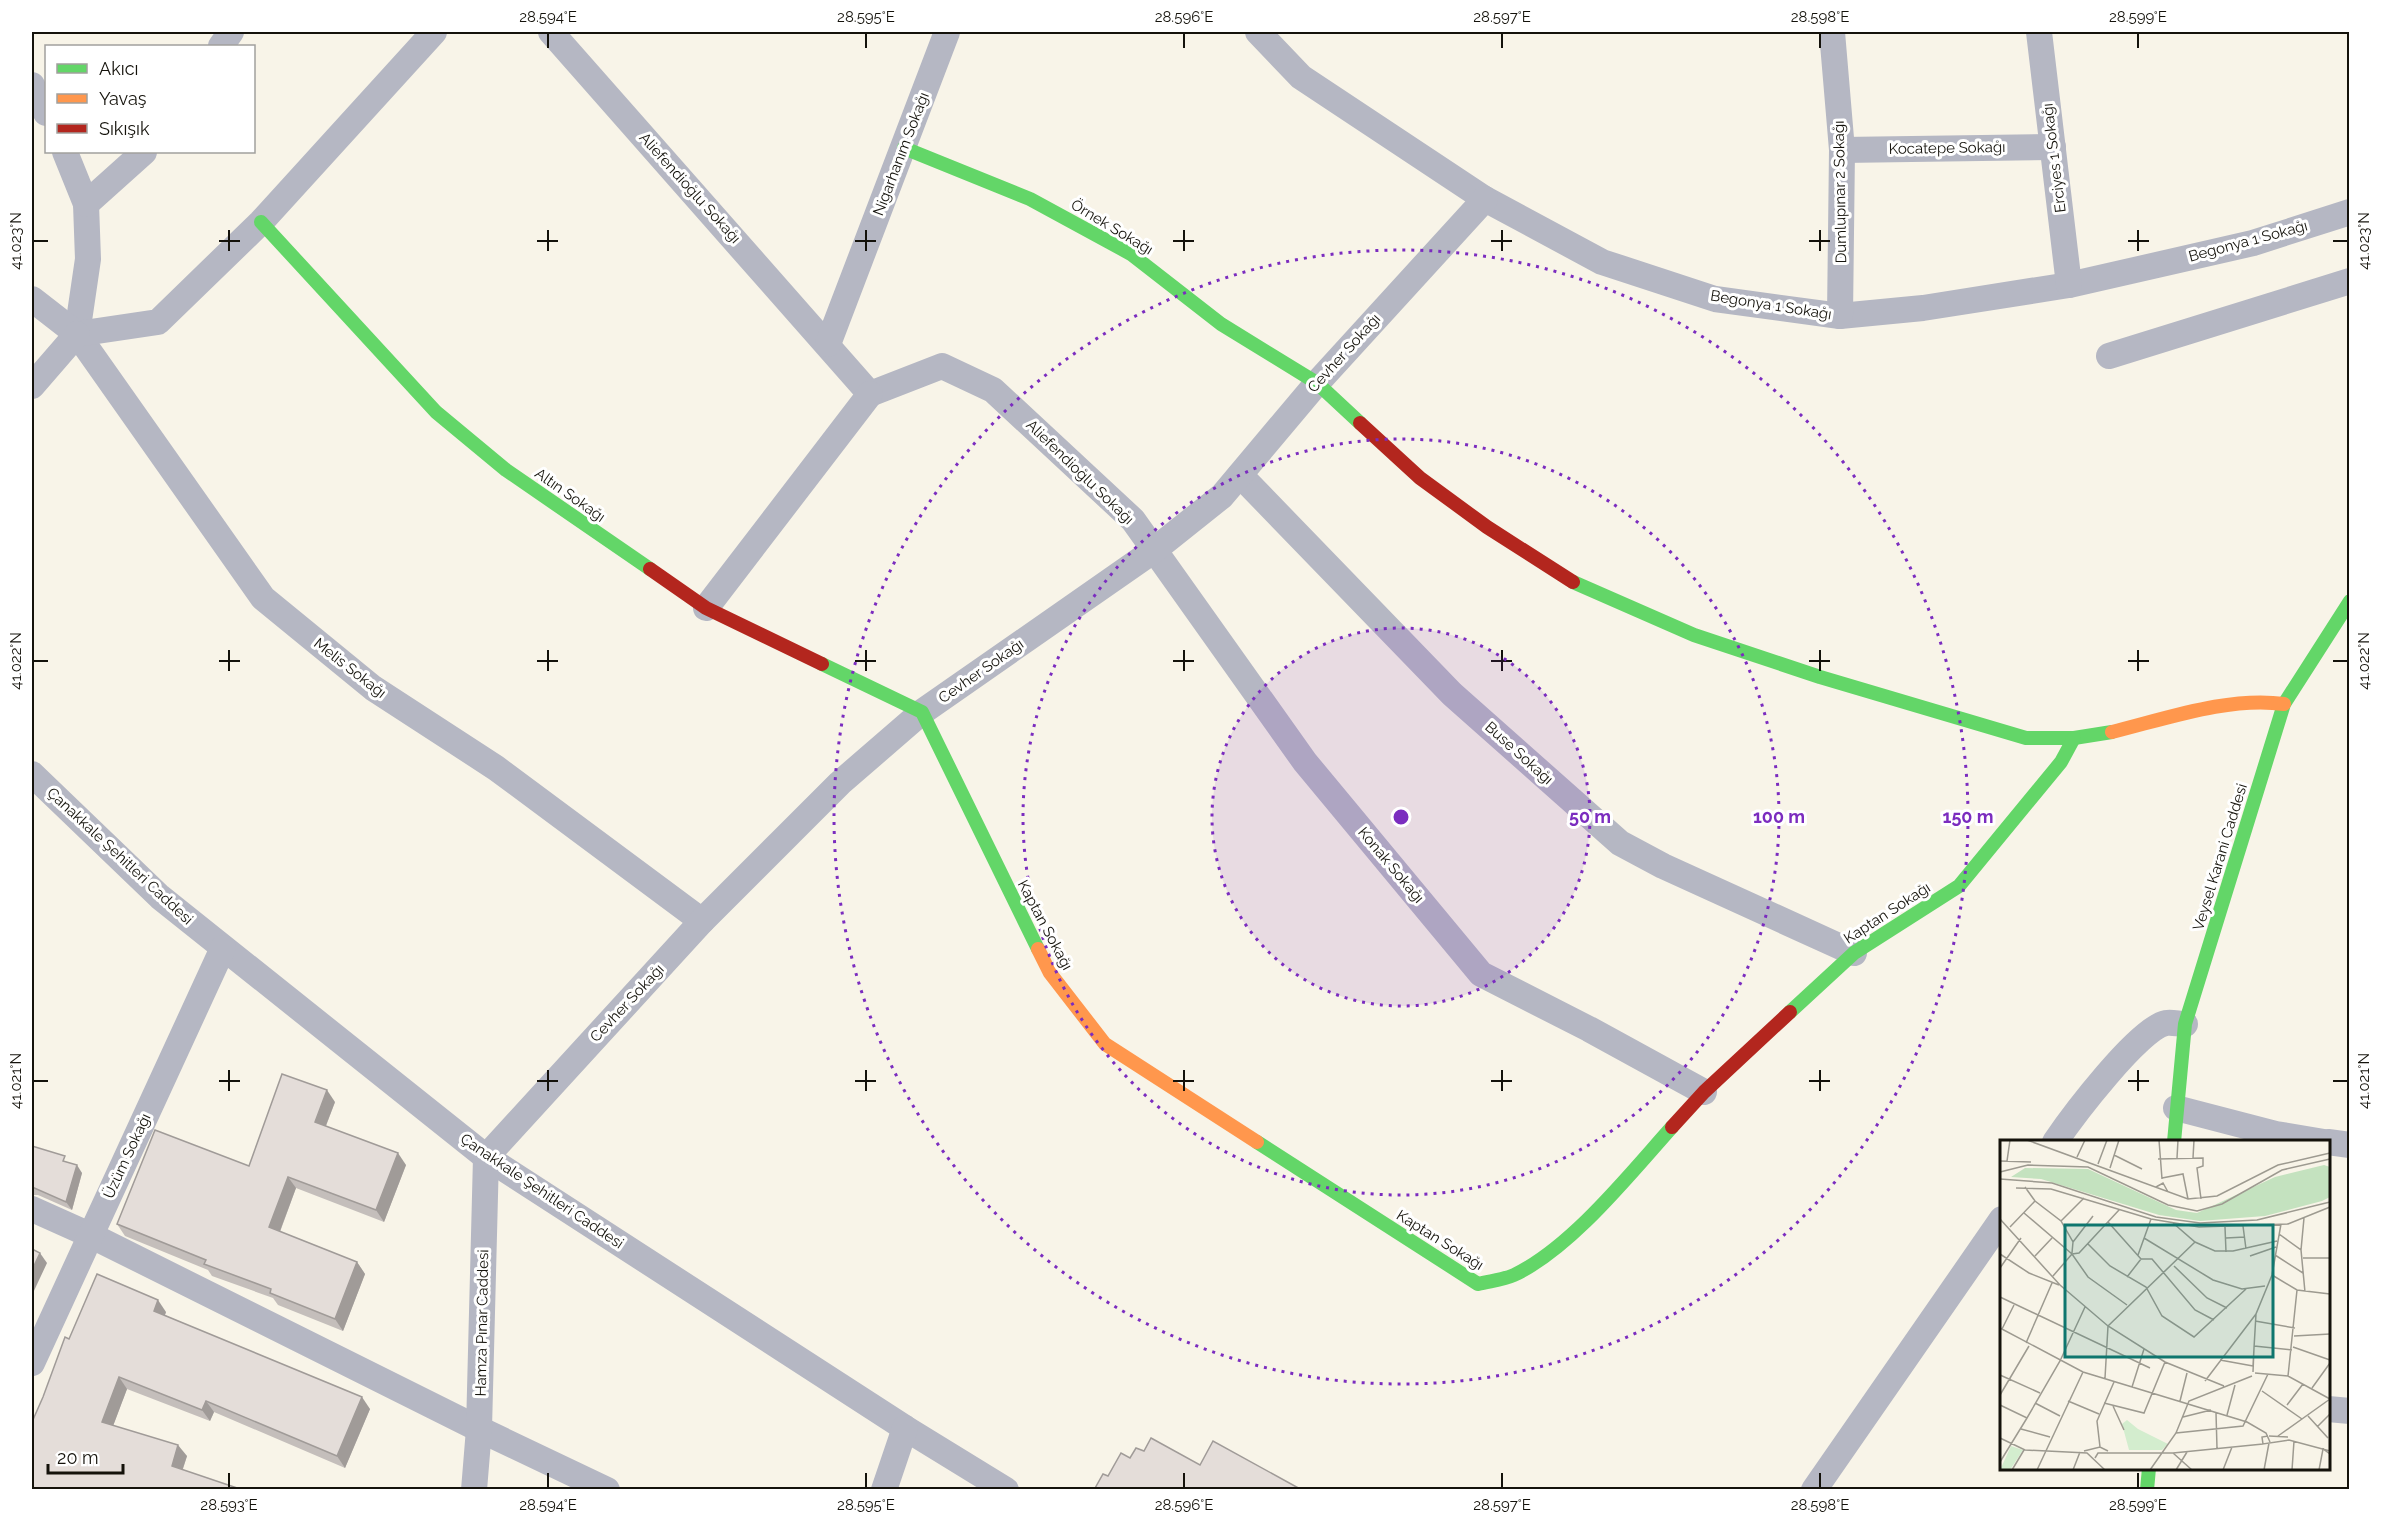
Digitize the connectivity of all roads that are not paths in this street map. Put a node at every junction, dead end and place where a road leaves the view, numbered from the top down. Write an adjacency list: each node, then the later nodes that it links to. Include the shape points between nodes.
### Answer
1 (231, 32): 8 (street)
2 (434, 32): 19 (street)
3 (551, 32): 25 (street, Aliefendioğlu Sokağı)
4 (947, 32): 12 (street, Nigarhanım Sokağı)
5 (1258, 32): 16 (street, Begonya 1 Sokağı, via 1301,77)
6 (1832, 32): 13 (street, Dumlupınar 2 Sokağı)
7 (2039, 32): 11 (street, Erciyes 1 Sokağı)
8 (222, 45)
9 (32, 85): 10 (street)
10 (45, 111)
11 (2052, 147): 13 (street, Kocatepe Sokağı); 21 (street, Erciyes 1 Sokağı)
12 (903, 148): 25 (street, Nigarhanım Sokağı); 27 (street, Örnek Sokağı, via 1030,199 1131,254 1221,324)
13 (1842, 150): 23 (street, Dumlupınar 2 Sokağı)
14 (65, 153): 17 (street)
15 (143, 153): 17 (street)
16 (1485, 199): 23 (street, Begonya 1 Sokağı, via 1602,262 1715,299); 27 (street, Cevher Sokağı)
17 (86, 204): 24 (street, via 88,259)
18 (2349, 212): 21 (street, Begonya 1 Sokağı, via 2253,243)
19 (261, 222): 24 (street, via 158,322); 33 (street, Altın Sokağı, via 436,412 506,470)
20 (2349, 281): 26 (street)
21 (2069, 285): 23 (street, Begonya 1 Sokağı, via 1923,308)
22 (32, 299): 24 (street, Melis Sokağı)
23 (1840, 316)
24 (77, 334): 28 (street); 38 (street, Melis Sokağı, via 263,598 373,688 496,768)
25 (828, 344): 29 (street, Aliefendioğlu Sokağı)
26 (2109, 356)
27 (1317, 383): 30 (street, Cevher Sokağı); 36 (street, Örnek Sokağı, via 1420,478 1487,527 1581,587 1694,635 1981,727 2026,738)
28 (32, 386)
29 (870, 394): 31 (street, Aliefendioğlu Sokağı, via 942,366 993,390 1133,520); 33 (street)
30 (1240, 475): 31 (street, Cevher Sokağı, via 1222,496); 40 (street, Buse Sokağı, via 1452,694 1620,843)
31 (1153, 551): 35 (street, Cevher Sokağı); 42 (street, Konak Sokağı, via 1305,762 1481,974)
32 (2349, 601): 34 (street, Veysel Karani Caddesi)
33 (706, 608): 35 (street, Altın Sokağı)
34 (2284, 704): 36 (street, Örnek Sokağı, via 2270,702 2191,712); 41 (street, Veysel Karani Caddesi)
35 (922, 712): 38 (street, Cevher Sokağı, via 840,783); 42 (street, Kaptan Sokağı, via 1050,973 1105,1044 1478,1284 1512,1276 1542,1259 1599,1208)
36 (2074, 738): 40 (street, Kaptan Sokağı, via 2061,762 1959,886)
37 (32, 774): 39 (street, Çanakkale Şehitleri Caddesi, via 160,897)
38 (702, 921): 49 (street, Cevher Sokağı)
39 (223, 948): 49 (street, Çanakkale Şehitleri Caddesi); 52 (street, Üzüm Sokağı)
40 (1854, 952): 42 (street, Kaptan Sokağı)
41 (2185, 1024): 43 (street, Veysel Karani Caddesi); 44 (street, via 2166,1023 2147,1033 2079,1108)
42 (1704, 1092)
43 (2176, 1108): 45 (street, Veysel Karani Caddesi); 46 (street)
44 (2056, 1140)
45 (2174, 1140)
46 (2314, 1140)
47 (2330, 1143): 48 (street)
48 (2349, 1145)
49 (486, 1157): 56 (street, Çanakkale Şehitleri Caddesi); 57 (street, Hamza Pınar Caddesi)
50 (32, 1209): 52 (street)
51 (2000, 1220): 63 (street)
52 (90, 1235): 53 (street, Üzüm Sokağı); 57 (street)
53 (32, 1363)
54 (2330, 1409): 55 (street)
55 (2349, 1411)
56 (905, 1428): 61 (street); 62 (street, Çanakkale Şehitleri Caddesi)
57 (480, 1429): 59 (street, Hamza Pınar Caddesi); 60 (street)
58 (2149, 1470): 64 (street)
59 (474, 1490)
60 (607, 1490)
61 (884, 1490)
62 (1006, 1490)
63 (1814, 1490)
64 (2147, 1490)

